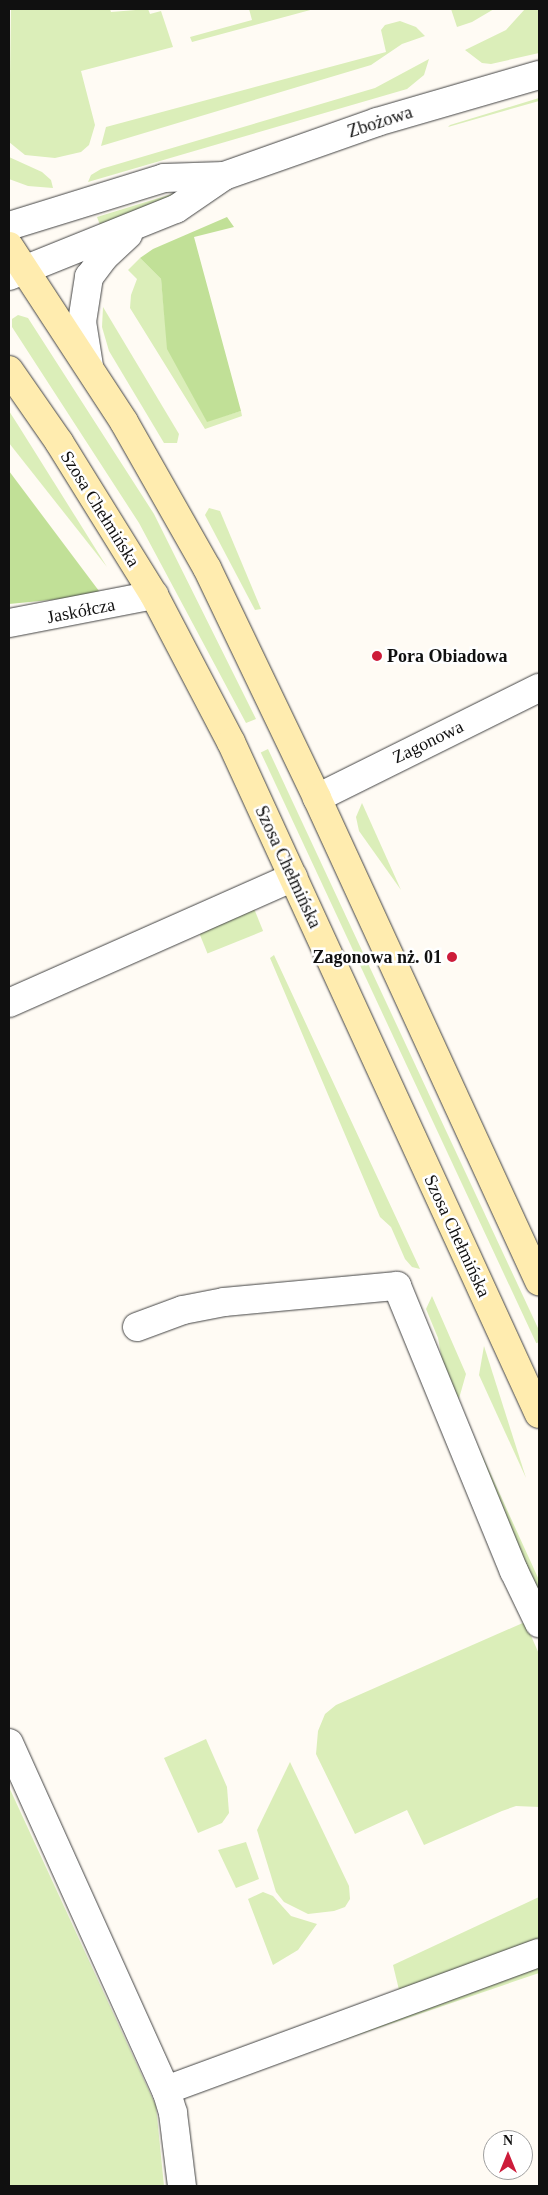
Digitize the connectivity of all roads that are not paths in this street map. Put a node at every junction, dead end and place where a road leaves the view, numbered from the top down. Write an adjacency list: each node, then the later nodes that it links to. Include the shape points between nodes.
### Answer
1 (539, 75): 2 (street, Zbożowa, via 377,122)
2 (224, 176): 3 (street, Zbożowa, via 176,209); 4 (street, Zbożowa, via 164,178)
3 (146, 222): 6 (street, Zbożowa); 7 (street, Zbożowa, via 113,247 89,277 82,322)
4 (9, 226)
5 (9, 246): 6 (main road)
6 (17, 273): 7 (main road)
7 (89, 366): 12 (main road, via 207,568)
8 (9, 370): 9 (main road, Szosa Chełmińska)
9 (154, 595): 10 (street, Jaskółcza); 13 (main road, Szosa Chełmińska, via 231,742)
10 (9, 623)
11 (539, 688): 12 (street, Zagonowa)
12 (318, 798): 15 (main road)
13 (293, 877): 14 (street); 17 (main road, Szosa Chełmińska)
14 (9, 1004)
15 (539, 1281)
16 (137, 1327): 18 (street, via 183,1310 224,1302 397,1286 514,1571)
17 (539, 1414)
18 (539, 1623)
19 (9, 1743): 21 (street)
20 (539, 1953): 21 (street)
21 (166, 2090): 22 (street, via 173,2113)
22 (182, 2186)

